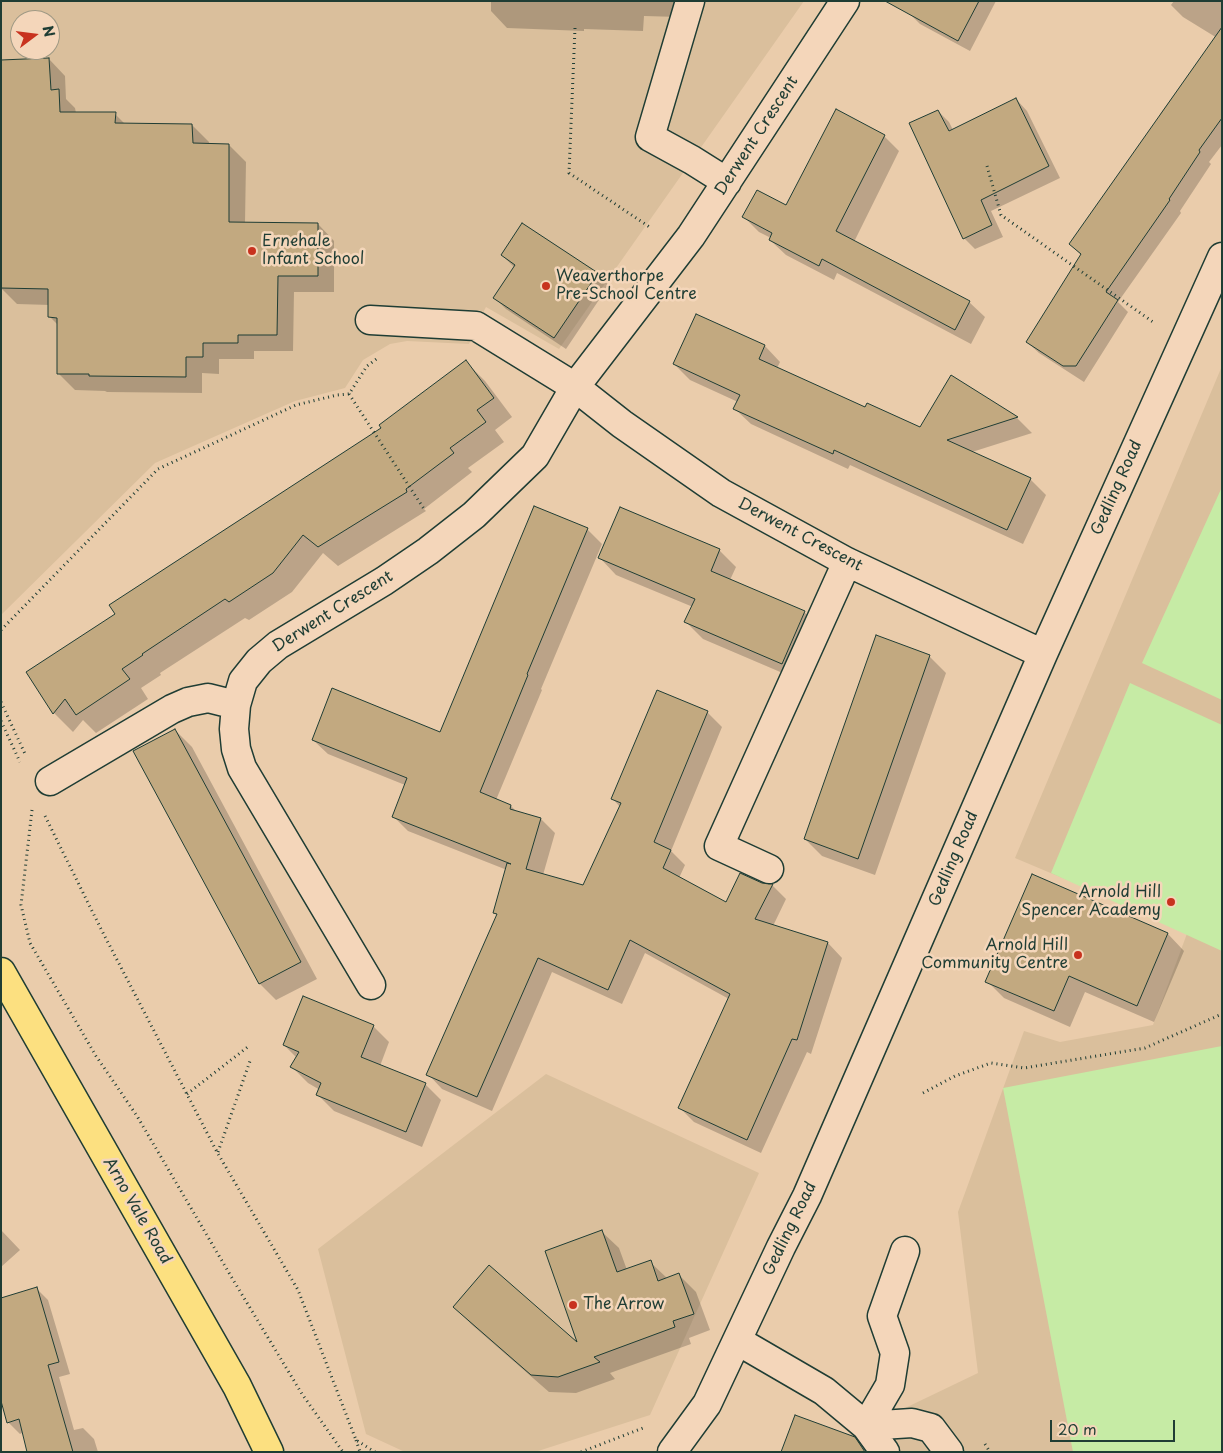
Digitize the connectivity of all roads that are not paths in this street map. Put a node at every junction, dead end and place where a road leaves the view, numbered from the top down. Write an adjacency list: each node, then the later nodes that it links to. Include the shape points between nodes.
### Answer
1 (690, 1): 3 (street, via 650,137)
2 (845, 1): 3 (street, Derwent Crescent)
3 (726, 182): 6 (street, Derwent Crescent, via 682,247)
4 (1222, 257): 8 (street, Gedling Road)
5 (370, 320): 6 (street, via 476,326)
6 (575, 387): 7 (street, Derwent Crescent, via 622,424 722,493); 9 (street, Derwent Crescent, via 535,456 474,515 384,581 278,645 243,681)
7 (847, 562): 8 (street, Derwent Crescent); 11 (street, via 719,846)
8 (1043, 654): 15 (street, Gedling Road, via 807,1196)
9 (236, 704): 10 (street, via 208,698 188,702); 13 (street, Derwent Crescent, via 234,729 242,768)
10 (50, 781)
11 (769, 869)
12 (1, 972): 17 (main road, Arno Vale Road, via 237,1386)
13 (371, 984)
14 (905, 1251): 16 (street, via 882,1316 895,1353 890,1385)
15 (738, 1340): 16 (street, via 824,1391); 18 (street, Gedling Road, via 707,1404)
16 (866, 1426): 19 (street); 20 (street, via 912,1422 930,1428)
17 (269, 1452)
18 (672, 1452)
19 (885, 1452)
20 (949, 1452)

